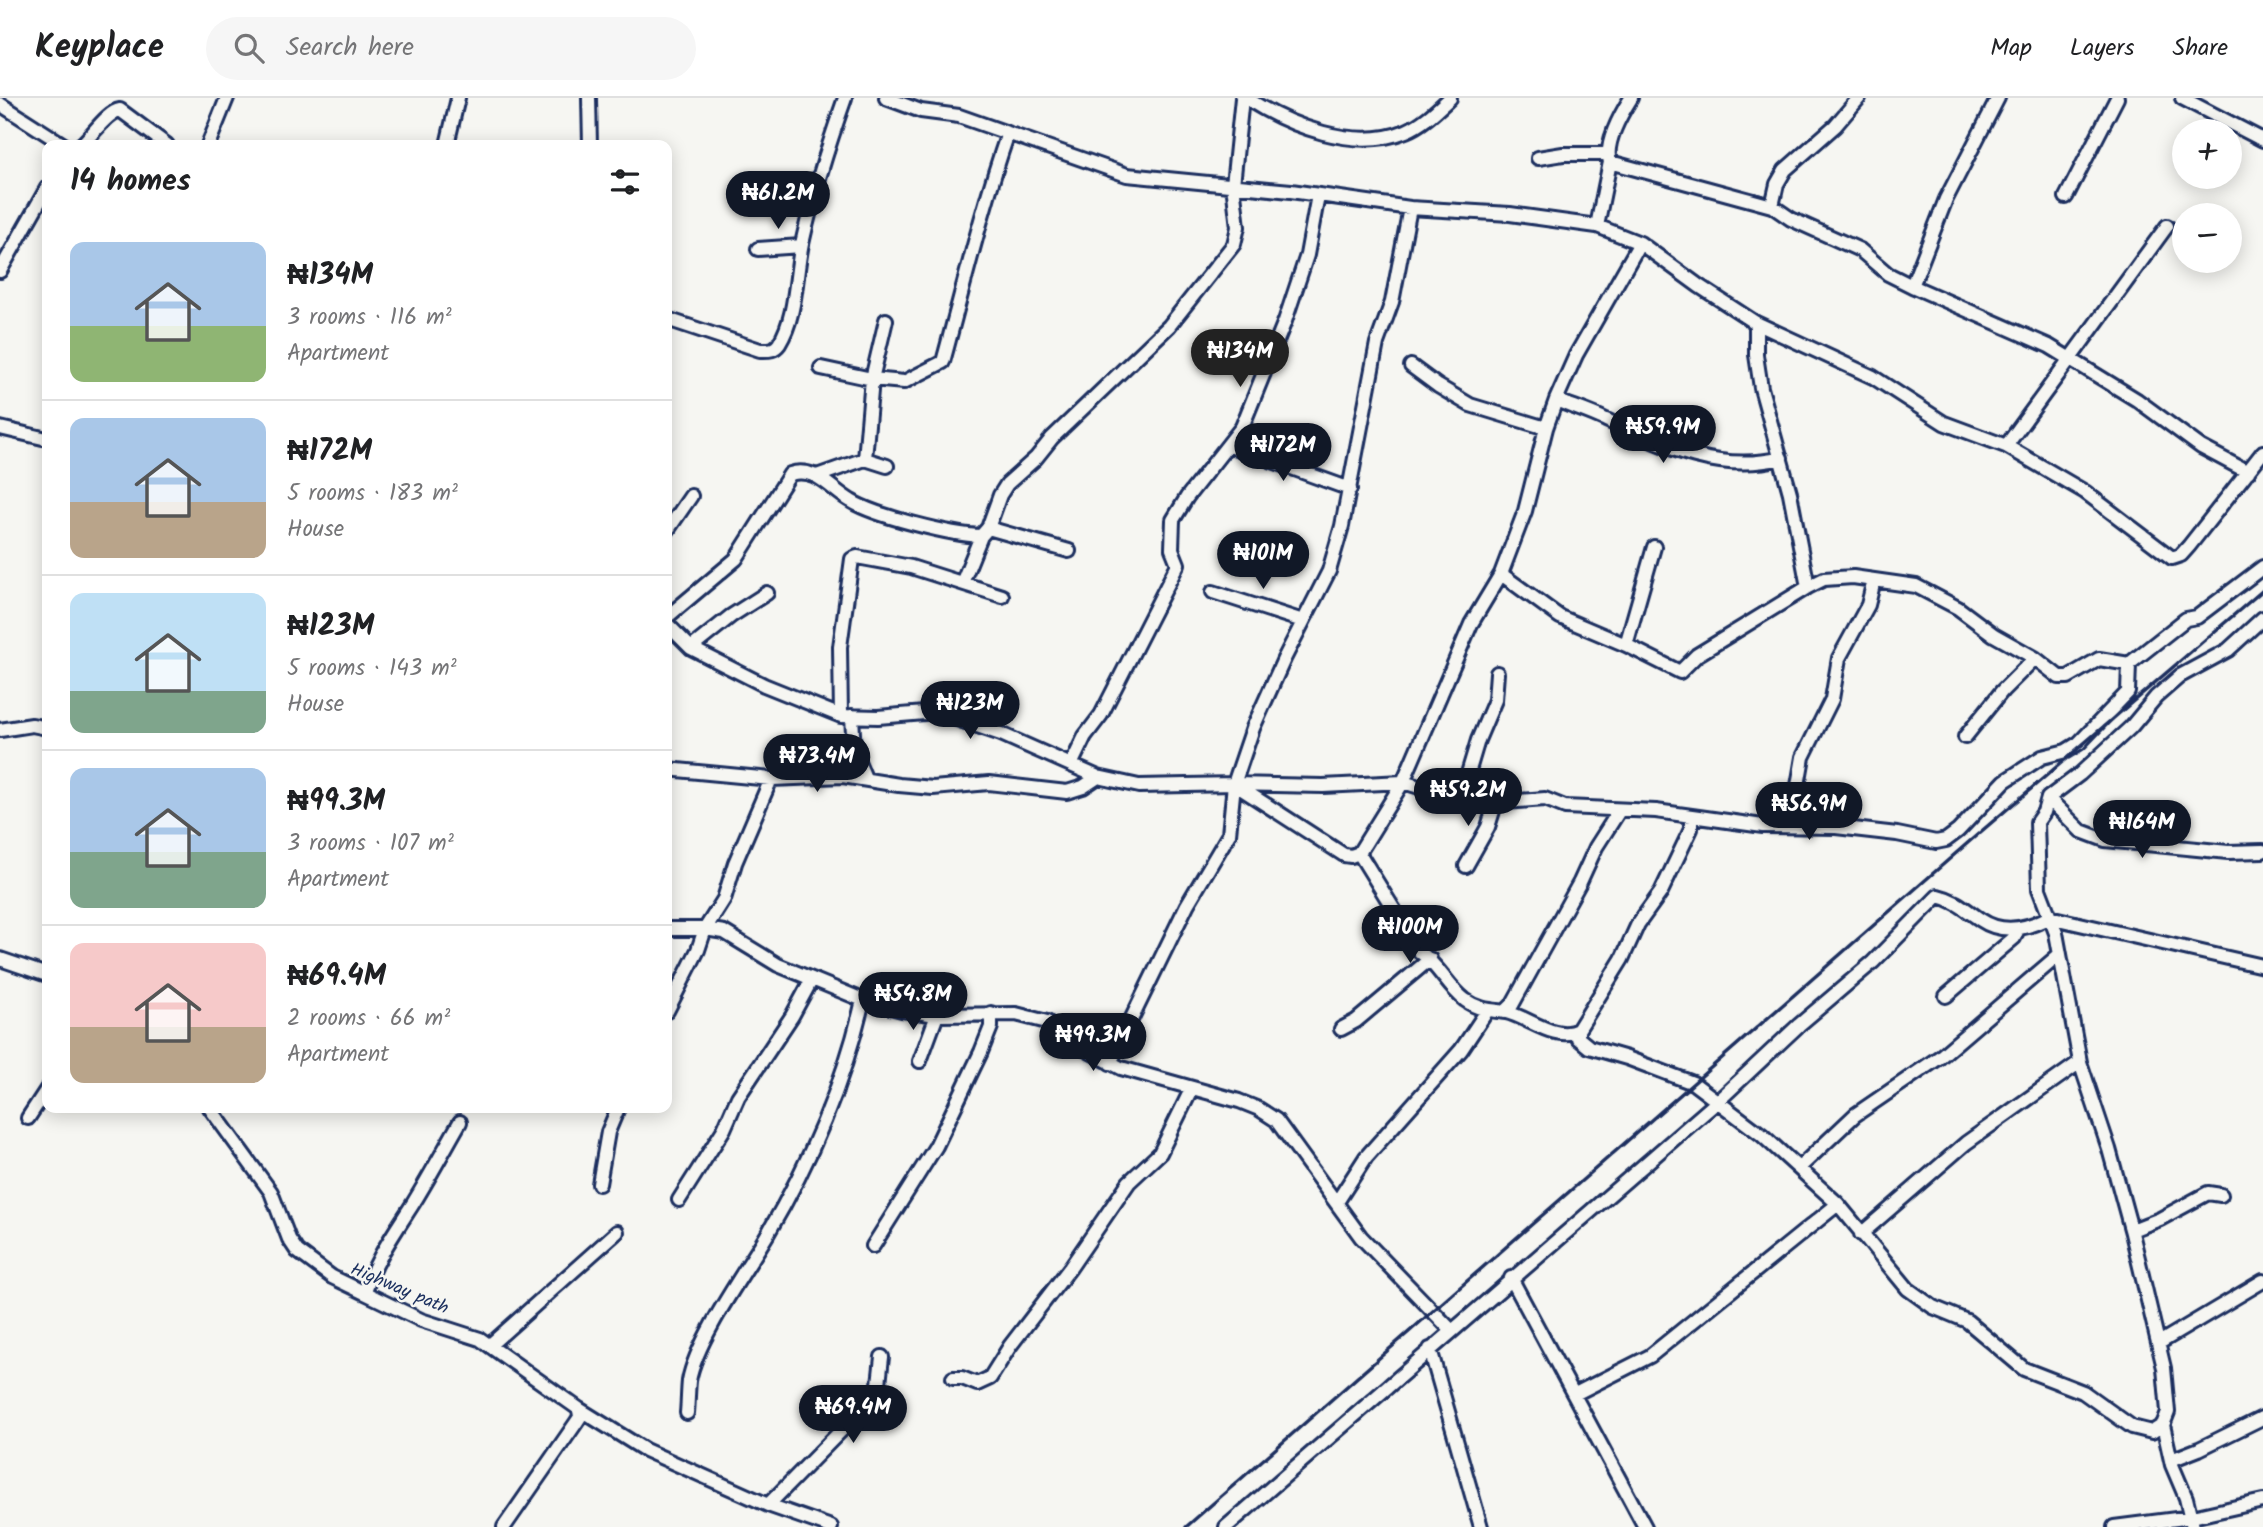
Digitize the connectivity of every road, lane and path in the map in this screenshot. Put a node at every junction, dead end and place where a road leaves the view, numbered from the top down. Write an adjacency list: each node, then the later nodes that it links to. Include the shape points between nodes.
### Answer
1 (227, 98): 18 (street)
2 (458, 98): 19 (street)
3 (589, 98): 20 (street)
4 (845, 98): 33 (street, via 820,167)
5 (887, 98): 14 (street)
6 (1244, 98): 7 (street, via 1275,117 1320,133 1352,138 1407,131); 24 (street)
7 (1450, 98)
8 (1630, 98): 23 (street)
9 (1859, 98): 28 (street, via 1785,170)
10 (1997, 98): 36 (street, via 1946,199)
11 (2117, 98): 27 (street)
12 (2182, 98): 21 (street)
13 (0, 104): 15 (street)
14 (1008, 133): 24 (street, via 1127,175); 43 (street, via 943,362 904,382)
15 (56, 140)
16 (87, 140): 17 (street, via 109,115 120,110)
17 (160, 140)
18 (210, 140)
19 (448, 140)
20 (590, 140)
21 (2263, 140)
22 (1538, 158): 23 (street, via 1563,153)
23 (1609, 158): 28 (street); 30 (street)
24 (1233, 185): 25 (street); 59 (street, via 1238,227 1226,256 1169,326 1007,484)
25 (1318, 195): 29 (street); 48 (street, via 1307,255 1284,321 1242,427)
26 (42, 197): 35 (street)
27 (2066, 197)
28 (1772, 206): 36 (street, via 1860,250 1888,274)
29 (1410, 208): 30 (street, via 1510,214); 56 (street, via 1392,302 1377,343)
30 (1597, 226): 32 (street)
31 (2167, 226): 40 (street)
32 (1640, 243): 39 (street); 44 (street, via 1576,355)
33 (801, 246): 34 (street); 38 (street, via 789,320 773,350 760,350)
34 (758, 249)
35 (0, 271)
36 (1912, 286): 40 (street, via 2026,334)
37 (886, 320): 43 (street)
38 (672, 321)
39 (1756, 323): 49 (street, via 1873,377 1944,423); 51 (street, via 1760,388)
40 (2071, 359): 49 (street); 54 (street, via 2201,447)
41 (1411, 366): 46 (street, via 1470,405)
42 (821, 369): 43 (street)
43 (872, 379): 52 (street)
44 (1556, 400): 46 (street); 51 (street, via 1689,456 1737,464)
45 (0, 428): 47 (street)
46 (1546, 428): 63 (street, via 1525,511)
47 (42, 438)
48 (1228, 445): 56 (street); 83 (street, via 1177,511 1171,535 1178,564)
49 (2006, 446): 54 (street, via 2085,492 2172,558 2181,555)
50 (2263, 452): 54 (street)
51 (1781, 458): 66 (street)
52 (865, 460): 53 (street); 55 (street)
53 (887, 466)
54 (2248, 472)
55 (817, 476): 59 (street, via 864,507 938,528); 70 (street, via 802,470 790,474 736,559)
56 (1350, 489): 72 (street, via 1329,571)
57 (691, 496): 58 (street)
58 (672, 524)
59 (985, 532): 61 (street); 65 (street)
60 (1654, 547): 74 (street)
61 (1069, 551)
62 (2263, 567): 77 (street)
63 (1501, 574): 74 (street, via 1560,617); 88 (street, via 1471,624)
64 (1874, 580): 66 (street, via 1824,579); 76 (street, via 1916,586); 95 (street, via 1868,605 1839,658 1828,709 1802,757 1796,797)
65 (961, 583): 69 (street); 79 (street, via 911,567 852,559 840,648)
66 (1808, 587): 74 (street, via 1697,655 1680,672)
67 (1213, 592): 72 (street)
68 (767, 593): 75 (street)
69 (1002, 596)
70 (672, 613)
71 (2263, 618): 91 (street, via 2228,650 2180,676 2131,727)
72 (1303, 621): 89 (street, via 1253,728)
73 (672, 629): 75 (street)
74 (1626, 645)
75 (691, 648): 79 (street, via 764,685)
76 (2035, 658): 77 (street, via 2059,677 2068,677 2099,659); 82 (street)
77 (2129, 664): 95 (street, via 2128,692 2088,736 2005,781 1946,839 1927,841)
78 (1497, 673): 90 (street, via 1495,700)
79 (847, 716): 83 (street, via 936,712); 86 (street)
80 (42, 727): 81 (street)
81 (0, 730)
82 (1965, 737)
83 (1071, 765): 85 (street)
84 (672, 769): 87 (street)
85 (1098, 777): 86 (street, via 1067,792 989,783 933,788); 89 (street, via 1139,786)
86 (865, 778): 87 (street)
87 (771, 779): 101 (street, via 723,899)
88 (1403, 782): 89 (street); 90 (street); 97 (street)
89 (1234, 784): 97 (street, via 1343,855); 120 (street, via 1229,834 1187,905)
90 (1461, 797): 92 (street)
91 (2048, 798): 96 (street, via 2081,831 2105,840); 99 (street, via 2037,822 2037,871)
92 (1496, 801): 93 (street, via 1545,799 1565,807); 98 (street, via 1488,827)
93 (1619, 811): 94 (street); 113 (street)
94 (1690, 817): 95 (street, via 1763,826); 117 (street, via 1690,830 1661,892)
95 (1804, 825)
96 (2263, 851)
97 (1359, 853): 105 (street, via 1420,952)
98 (1466, 866)
99 (2049, 917): 102 (street); 103 (street); 106 (street)
100 (672, 929): 101 (street)
101 (705, 929): 108 (street, via 724,932); 111 (street)
102 (2018, 929): 109 (street, via 2014,938); 123 (street, via 1984,923 1954,899 1938,896 1873,962)
103 (2060, 954): 119 (street); 128 (street, via 1940,1057 1854,1115)
104 (0, 959): 107 (street)
105 (1430, 959): 112 (street, via 1463,999); 116 (street)
106 (2263, 966)
107 (42, 973)
108 (812, 979): 110 (street); 131 (street)
109 (1946, 996)
110 (863, 1000): 115 (street); 149 (street, via 827,1118 701,1351 690,1379)
111 (672, 1001)
112 (1487, 1011): 113 (street); 132 (street, via 1461,1050 1366,1157)
113 (1505, 1012): 117 (street, via 1561,1033)
114 (990, 1013): 115 (street); 120 (street, via 1048,1022); 137 (street, via 981,1052 936,1146)
115 (937, 1015): 118 (street)
116 (1341, 1029)
117 (1578, 1030): 123 (street, via 1581,1043 1693,1083)
118 (920, 1061)
119 (2080, 1062): 134 (street); 136 (street, via 1966,1143)
120 (1110, 1063): 121 (street)
121 (1192, 1088): 132 (street, via 1259,1109 1276,1120); 146 (street, via 1160,1153 1129,1182 989,1378 977,1384)
122 (42, 1097): 126 (street)
123 (1718, 1101): 128 (street); 138 (street)
124 (213, 1113): 140 (street, Highway path, via 271,1192 298,1251 345,1285)
125 (616, 1113): 129 (street)
126 (28, 1118)
127 (460, 1122): 140 (street, via 372,1269)
128 (1800, 1168): 133 (street)
129 (598, 1184)
130 (2221, 1195): 134 (street, via 2208,1193)
131 (679, 1200)
132 (1337, 1202): 141 (street, via 1361,1237)
133 (1838, 1204): 136 (street); 147 (street, via 1650,1356)
134 (2132, 1230): 142 (street)
135 (617, 1232): 143 (street)
136 (1861, 1234): 151 (street, via 1908,1289 1933,1307 1967,1321 2024,1369 2083,1392 2132,1427 2152,1432)
137 (873, 1246)
138 (1511, 1278): 141 (street); 147 (street)
139 (2263, 1281): 142 (street)
140 (365, 1292): 143 (street, Highway path, via 421,1320)
141 (1451, 1330): 144 (street)
142 (2159, 1343): 151 (street, via 2168,1412)
143 (493, 1347): 148 (street, Highway path)
144 (1430, 1349): 158 (street); 159 (street)
145 (882, 1357): 154 (street, via 878,1393)
146 (953, 1378)
147 (1575, 1394): 160 (street)
148 (579, 1409): 154 (street, Highway path, via 645,1450); 156 (street, via 576,1423)
149 (687, 1413)
150 (2262, 1418): 152 (street)
151 (2163, 1425): 152 (street)
152 (2171, 1460): 155 (street)
153 (2263, 1501): 155 (street)
154 (768, 1505): 157 (street, Highway path)
155 (2192, 1522): 161 (street)
156 (504, 1527)
157 (831, 1527)
158 (1226, 1527)
159 (1481, 1527)
160 (1645, 1527)
161 (2114, 1527)

